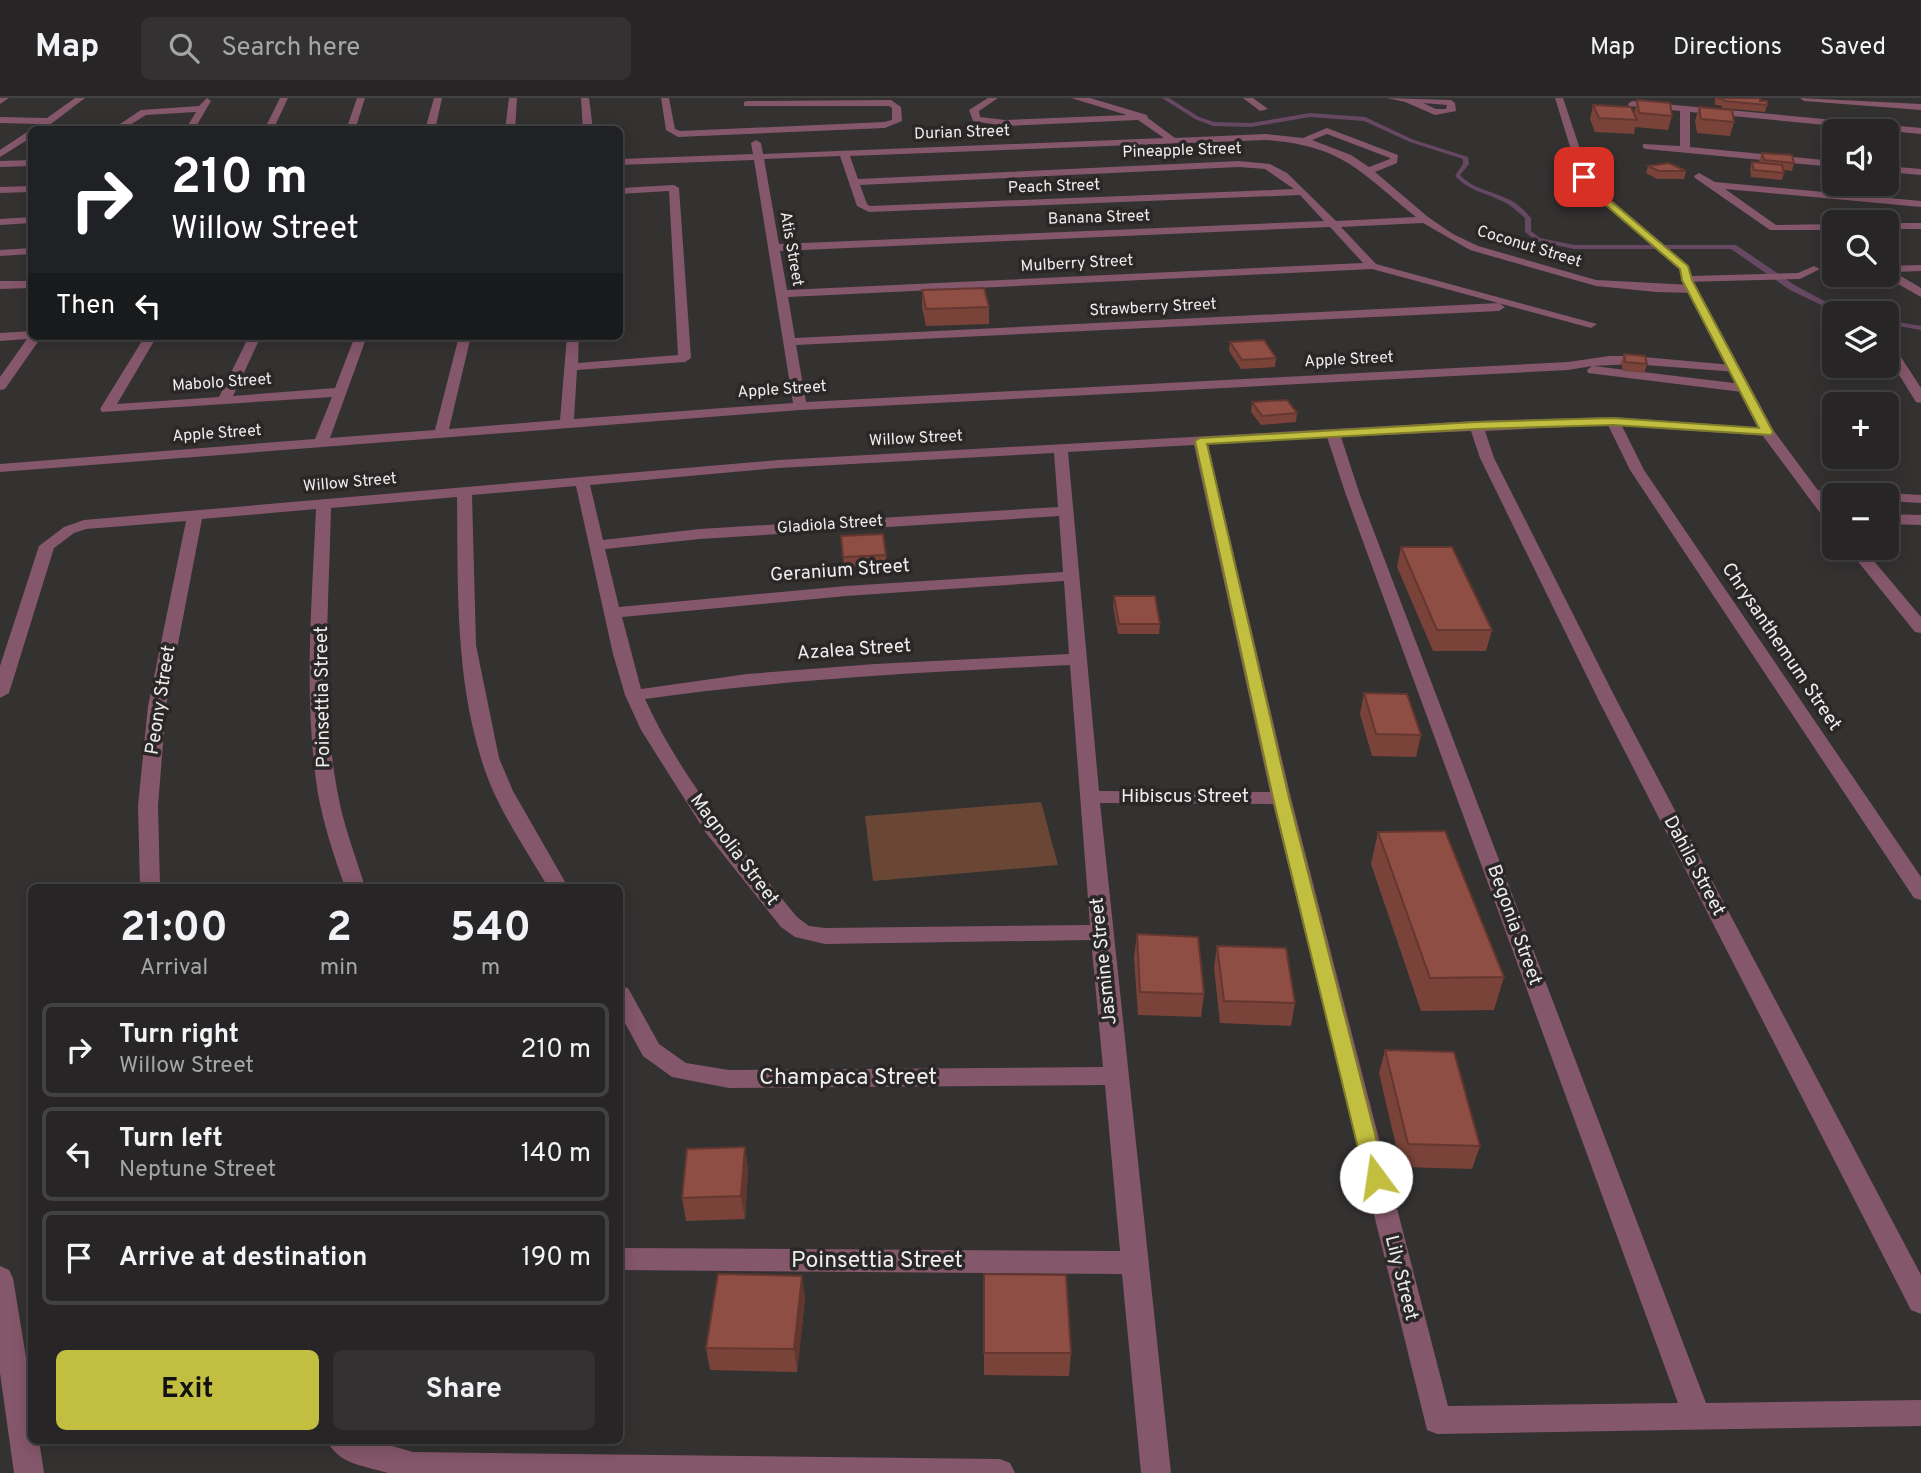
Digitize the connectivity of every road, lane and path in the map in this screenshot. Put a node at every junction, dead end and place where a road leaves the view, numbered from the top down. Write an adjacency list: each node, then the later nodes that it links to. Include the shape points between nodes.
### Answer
1 (5, 98): 17 (street)
2 (81, 98): 26 (street)
3 (209, 98): 21 (street)
4 (284, 98): 30 (street)
5 (361, 98): 31 (street)
6 (438, 98): 32 (street)
7 (513, 98): 33 (street)
8 (585, 98): 34 (street)
9 (665, 98): 35 (street, via 671,131 678,134)
10 (994, 98): 24 (street, via 974,110 976,119)
11 (1075, 98): 24 (street)
12 (1247, 98): 22 (street)
13 (1391, 98): 16 (street)
14 (1559, 98): 74 (street, via 1584,177)
15 (1804, 98): 20 (street)
16 (1406, 99)
17 (0, 101)
18 (746, 101): 35 (street, Atis Street); 35 (street, via 882,102 896,107 897,121 891,124)
19 (1632, 104): 23 (street)
20 (1921, 107)
21 (202, 109): 28 (street, via 144,111); 29 (street)
22 (1263, 109)
23 (1685, 110): 36 (street); 41 (street)
24 (1144, 117): 39 (street)
25 (0, 120): 26 (street)
26 (48, 121): 27 (street)
27 (41, 126)
28 (121, 126)
29 (191, 126)
30 (270, 126)
31 (351, 126)
32 (431, 126)
33 (510, 126)
34 (588, 126)
35 (753, 130): 44 (street, Atis Street)
36 (1921, 131)
37 (28, 135): 43 (street)
38 (1306, 139): 39 (street, Durian Street); 50 (street, Coconut Street, via 1332,148); 50 (street, via 1327,131 1395,157 1386,166)
39 (1174, 142): 42 (street, Durian Street)
40 (1646, 146): 41 (street)
41 (1685, 149): 47 (street)
42 (844, 153): 44 (street, Durian Street); 53 (street, Peach Street)
43 (0, 154)
44 (759, 156): 45 (street, Durian Street); 67 (street, Atis Street)
45 (623, 162)
46 (28, 163): 48 (street)
47 (1822, 163)
48 (0, 164)
49 (1899, 170): 51 (street)
50 (1368, 171): 61 (street, Coconut Street)
51 (1921, 172)
52 (1699, 176): 54 (street)
53 (852, 182): 58 (street, Pineapple Street, via 1255,165 1277,171); 58 (street, Peach Street, via 862,206 880,209)
54 (1712, 185): 59 (street); 66 (street, via 1774,228)
55 (28, 189): 56 (street)
56 (0, 190)
57 (623, 191): 93 (street, via 674,188 685,358)
58 (1303, 192): 63 (street, Pineapple Street)
59 (1921, 204)
60 (28, 220): 62 (street)
61 (1426, 220): 63 (street, Banana Street); 74 (street, Coconut Street, via 1467,245 1576,278 1619,286)
62 (0, 222)
63 (1333, 224): 67 (street, Banana Street); 70 (street, Pineapple Street)
64 (1899, 226): 65 (street)
65 (1921, 226)
66 (1822, 227)
67 (774, 248): 79 (street, Atis Street)
68 (28, 251): 69 (street)
69 (0, 253)
70 (1372, 266): 79 (street, Mulberry Street); 80 (street)
71 (1921, 268): 73 (street)
72 (1819, 269): 74 (street, Coconut Street, via 1800,276)
73 (1899, 269)
74 (1685, 274): 94 (street)
75 (1899, 279): 78 (street)
76 (28, 284): 77 (street)
77 (0, 285)
78 (1921, 293)
79 (783, 294): 90 (street, Atis Street)
80 (1517, 306): 81 (street); 90 (street, Strawberry Street)
81 (1591, 324)
82 (28, 335): 83 (street)
83 (0, 337)
84 (31, 340): 95 (street)
85 (149, 340): 100 (street, Mabolo Street, via 107,409)
86 (253, 340): 100 (street)
87 (360, 340): 98 (street)
88 (464, 340): 106 (street)
89 (573, 340): 93 (street)
90 (790, 342): 101 (street, Atis Street)
91 (1899, 361): 96 (street)
92 (1568, 366): 94 (street, Apple Street, via 1632,360); 97 (street, Apple Street); 101 (street, Apple Street)
93 (570, 367): 103 (street)
94 (1732, 369): 97 (street)
95 (2, 381)
96 (1915, 382): 99 (street)
97 (1742, 388): 105 (street)
98 (340, 392): 100 (street, Mabolo Street); 109 (street)
99 (1921, 399)
100 (224, 400)
101 (800, 406): 103 (street, Apple Street)
102 (1613, 421): 104 (street, Willow Street); 105 (street, Willow Street); 137 (street, Chrysanthemum Street, via 1637,470)
103 (567, 424): 106 (street, Apple Street)
104 (1476, 425): 107 (street, Willow Street); 144 (street, Dahila Street, via 1608,701)
105 (1767, 432): 114 (street)
106 (441, 433): 109 (street, Apple Street)
107 (1333, 433): 108 (street, Willow Street); 146 (street, Begonia Street)
108 (1200, 441): 110 (street, Willow Street); 133 (street, Lily Street)
109 (321, 443): 111 (street, Apple Street)
110 (1061, 448): 112 (street, Willow Street); 120 (street, Jasmine Street)
111 (0, 468)
112 (582, 481): 113 (street, Willow Street); 124 (street, Magnolia Street)
113 (464, 491): 118 (street, Willow Street); 136 (street, via 467,645 490,758 503,791)
114 (1813, 494): 115 (street); 119 (street)
115 (1822, 494)
116 (1899, 498): 117 (street)
117 (1921, 499)
118 (324, 503): 121 (street, Willow Street); 135 (street, Poinsettia Street, via 319,704 324,779)
119 (1822, 506)
120 (1065, 511): 124 (street, Gladiola Street); 126 (street, Jasmine Street)
121 (195, 515): 130 (street, Willow Street, via 69,530 47,547); 134 (street, Peony Street, via 157,706 148,806)
122 (1899, 519): 123 (street)
123 (1921, 520)
124 (596, 545): 127 (street, Magnolia Street)
125 (1865, 560): 128 (street)
126 (1072, 576): 127 (street, Geranium Street); 129 (street, Jasmine Street)
127 (611, 613): 131 (street, Magnolia Street)
128 (1921, 628)
129 (1077, 659): 131 (street, Azalea Street, via 798,675); 132 (street, Jasmine Street)
130 (0, 694)
131 (634, 695): 138 (street, Magnolia Street, via 650,730 713,828 789,922 803,932 825,936)
132 (1090, 797): 133 (street, Hibiscus Street); 138 (street, Jasmine Street)
133 (1281, 798): 147 (street, Lily Street)
134 (150, 884)
135 (354, 884)
136 (556, 884)
137 (1921, 893)
138 (1101, 932): 140 (street, Jasmine Street)
139 (623, 999): 140 (street, Champaca Street, via 652,1049 680,1071 717,1077)
140 (1116, 1076): 142 (street, Jasmine Street)
141 (623, 1259): 142 (street, Poinsettia Street)
142 (1134, 1263): 151 (street, Jasmine Street)
143 (0, 1278): 149 (street)
144 (1921, 1302)
145 (1921, 1413): 146 (street)
146 (1698, 1416): 147 (street)
147 (1437, 1420)
148 (346, 1444): 150 (street, via 413,1466)
149 (29, 1473)
150 (1000, 1473)
151 (1156, 1473)

